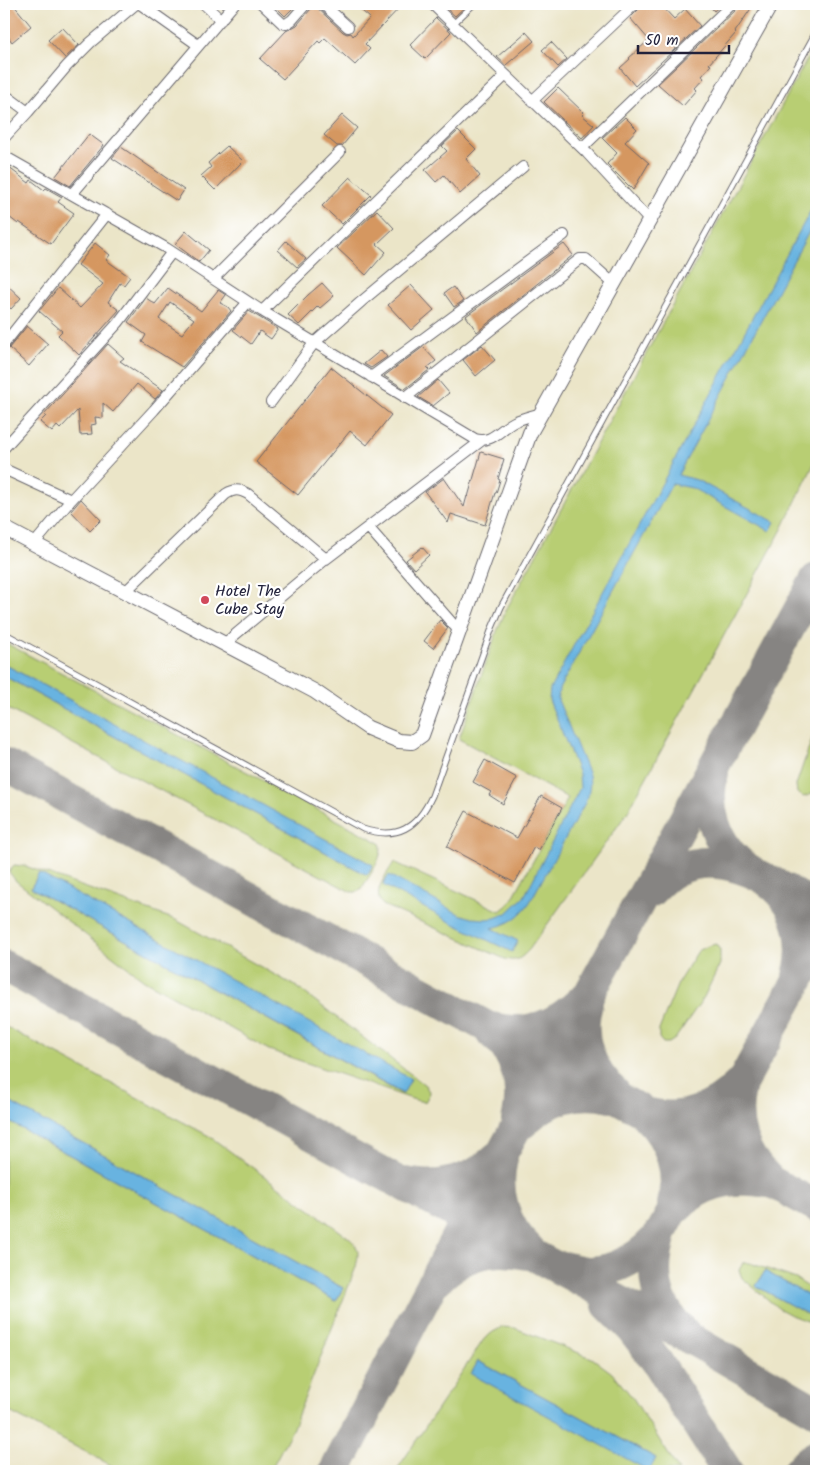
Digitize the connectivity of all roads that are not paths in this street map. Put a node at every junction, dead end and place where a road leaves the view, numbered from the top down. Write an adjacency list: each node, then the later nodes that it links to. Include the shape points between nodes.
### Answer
1 (136, 4): 21 (street, via 67,66)
2 (140, 4): 17 (street)
3 (204, 4): 13 (street)
4 (234, 4): 13 (street)
5 (262, 4): 6 (street, via 286,24)
6 (306, 4)
7 (323, 4): 15 (street)
8 (432, 4): 14 (street)
9 (474, 4): 14 (lane)
10 (635, 4): 20 (street)
11 (732, 4): 23 (street)
12 (771, 4): 29 (street)
13 (221, 20): 17 (street)
14 (453, 25): 18 (street)
15 (348, 27)
16 (816, 32): 52 (lane, via 501,607 432,796 419,819 410,827 386,833 362,828)
17 (198, 45): 27 (street)
18 (506, 75): 20 (street); 35 (street)
19 (4, 94): 21 (street)
20 (532, 100): 23 (street)
21 (28, 112): 22 (street)
22 (4, 138)
23 (582, 148): 29 (street)
24 (340, 152): 32 (street)
25 (4, 156): 27 (street)
26 (523, 167): 37 (street)
27 (72, 194): 28 (street)
28 (107, 214): 31 (street); 36 (street)
29 (649, 220): 33 (street)
30 (564, 235): 38 (street)
31 (172, 252): 32 (street); 43 (street, via 118,323)
32 (213, 279): 34 (street)
33 (614, 284): 39 (street, via 586,259 580,260); 41 (street)
34 (248, 302): 35 (street); 45 (street)
35 (262, 311): 37 (street)
36 (5, 339)
37 (314, 343): 38 (street); 40 (street)
38 (371, 377): 39 (street)
39 (405, 398): 42 (street)
40 (271, 402)
41 (541, 414): 42 (street, via 513,422 493,438); 51 (street, via 530,433)
42 (481, 441): 47 (street)
43 (4, 448)
44 (4, 469): 45 (street)
45 (71, 500): 48 (street)
46 (4, 528): 48 (street)
47 (368, 528): 49 (street); 51 (street)
48 (34, 544): 50 (street)
49 (326, 559): 50 (street, via 248,494 234,490 226,494); 53 (street)
50 (125, 592): 53 (street)
51 (459, 631): 53 (street, via 422,735 412,742 399,741 368,728 314,691)
52 (4, 632)
53 (224, 644)

